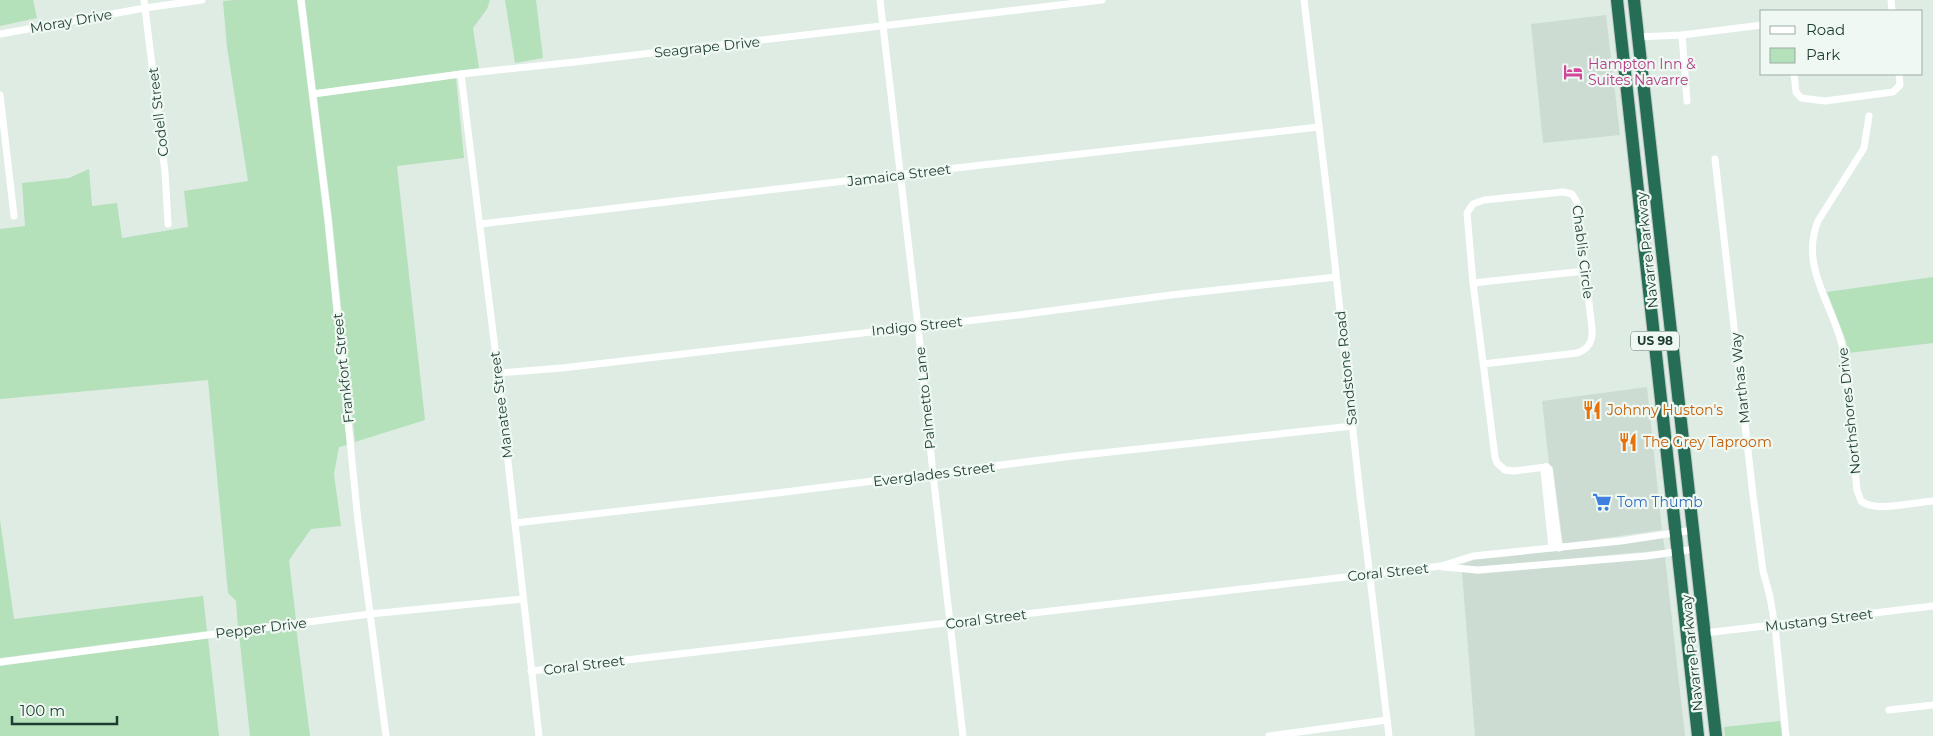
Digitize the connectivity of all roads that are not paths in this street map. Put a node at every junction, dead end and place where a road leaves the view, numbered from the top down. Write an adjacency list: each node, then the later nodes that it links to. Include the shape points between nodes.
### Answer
1 (202, 0): 8 (street, Moray Drive)
2 (301, 0): 17 (street, Frankfort Street)
3 (880, 0): 9 (street, Palmetto Lane)
4 (1102, 0): 9 (street, Seagrape Drive)
5 (1304, 0): 21 (street, Sandstone Road)
6 (1617, 0): 32 (highway, Navarre Parkway / US 98)
7 (1634, 0): 13 (highway, Navarre Parkway / US 98)
8 (144, 4): 11 (street, Moray Drive); 25 (street, Codell Street, via 165,172)
9 (883, 25): 14 (street, Seagrape Drive); 23 (street, Palmetto Lane)
10 (1760, 25): 12 (street)
11 (0, 34)
12 (1682, 35): 13 (street); 19 (street)
13 (1638, 37): 31 (highway, Navarre Parkway / US 98)
14 (462, 74): 17 (street, Seagrape Drive); 26 (street, Manatee Street)
15 (1794, 75): 16 (street, via 1796,92 1801,98 1825,101 1893,92 1900,85)
16 (1899, 75)
17 (313, 94): 48 (street, Frankfort Street)
18 (0, 95): 24 (street)
19 (1687, 101)
20 (1869, 116): 37 (street, Northshores Drive, via 1864,148 1818,221 1811,246 1823,294 1843,350 1860,501 1868,506 1880,506)
21 (1320, 127): 23 (street, Jamaica Street); 28 (street, Sandstone Road)
22 (1715, 159): 50 (street, Marthas Way, via 1753,495)
23 (900, 174): 26 (street, Jamaica Street); 30 (street, Palmetto Lane)
24 (14, 216)
25 (168, 224)
26 (480, 224): 34 (street, Manatee Street)
27 (1585, 271): 29 (street); 29 (street, Chablis Circle, via 1577,202 1572,194 1563,192 1484,200 1473,204 1467,213); 33 (street, Chablis Circle, via 1592,336 1585,350)
28 (1336, 277): 30 (street, Indigo Street); 35 (street, Sandstone Road)
29 (1473, 283): 33 (street, Chablis Circle)
30 (918, 326): 34 (street, Indigo Street); 36 (street, Palmetto Lane)
31 (1673, 345): 32 (street); 39 (highway, Navarre Parkway / US 98)
32 (1655, 346): 40 (highway, Navarre Parkway / US 98)
33 (1483, 364): 41 (street, Chablis Circle, via 1497,463 1504,470 1546,467)
34 (498, 373): 38 (street, Manatee Street)
35 (1353, 426): 36 (street, Everglades Street); 45 (street, Sandstone Road)
36 (933, 474): 38 (street, Everglades Street); 49 (street, Palmetto Lane)
37 (1933, 501)
38 (515, 523): 46 (street, Manatee Street)
39 (1693, 530): 40 (street, Coral Street); 42 (highway, Navarre Parkway / US 98)
40 (1676, 532): 41 (street, Coral Street); 43 (highway, Navarre Parkway / US 98)
41 (1556, 548): 44 (street, Coral Street, via 1473,556)
42 (1695, 549): 43 (street, Coral Street); 51 (highway, Navarre Parkway / US 98)
43 (1678, 552): 44 (street, Coral Street, via 1478,570); 62 (highway, Navarre Parkway / US 98)
44 (1441, 566): 45 (street, Coral Street)
45 (1370, 574): 49 (street, Coral Street); 56 (street, Sandstone Road)
46 (523, 599): 48 (street, Pepper Drive); 53 (street, Manatee Street)
47 (1933, 606): 50 (street, Mustang Street)
48 (370, 614): 52 (street, Pepper Drive); 57 (street, Frankfort Street)
49 (950, 623): 53 (street, Coral Street); 59 (street, Palmetto Lane)
50 (1774, 626): 51 (street, Mustang Street); 64 (street, Marthas Way)
51 (1705, 633): 63 (highway, Navarre Parkway / US 98)
52 (0, 662)
53 (531, 671): 58 (street, Manatee Street)
54 (1933, 705): 55 (street)
55 (1889, 710)
56 (1387, 720): 60 (street); 61 (street, Sandstone Road)
57 (386, 736)
58 (538, 736)
59 (963, 736)
60 (1269, 736)
61 (1389, 736)
62 (1698, 736)
63 (1716, 736)
64 (1786, 736)

